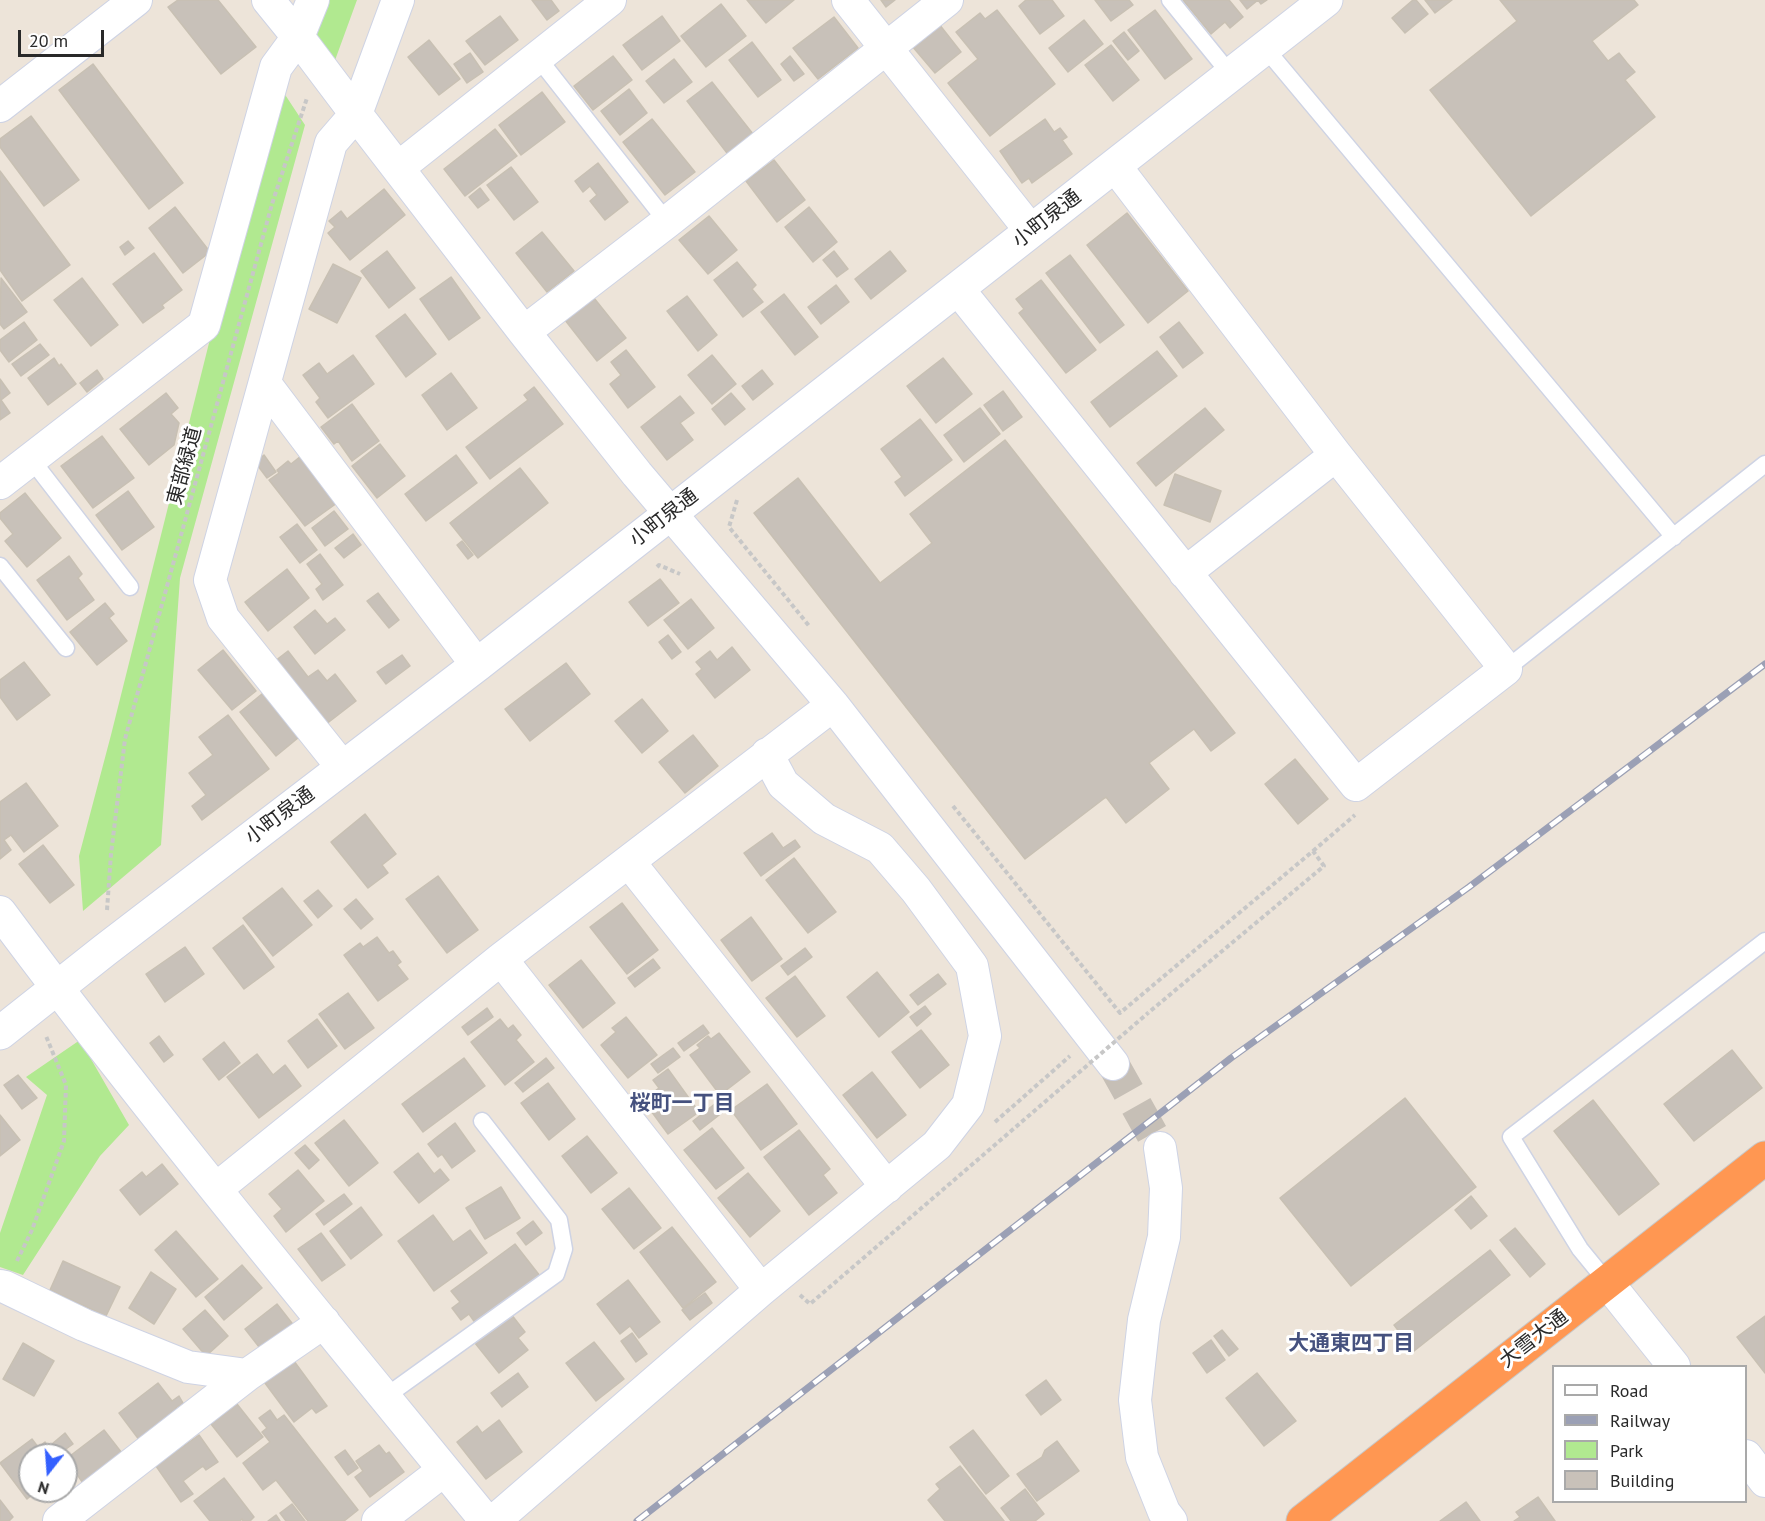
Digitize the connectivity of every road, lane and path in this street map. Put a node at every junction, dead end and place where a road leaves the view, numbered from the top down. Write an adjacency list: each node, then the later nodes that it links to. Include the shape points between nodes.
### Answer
1 (136, 0): 16 (street)
2 (268, 0): 10 (street)
3 (313, 0): 10 (street)
4 (399, 0): 17 (street)
5 (610, 0): 13 (street)
6 (848, 0): 11 (street)
7 (947, 0): 11 (street)
8 (1170, 0): 15 (lane)
9 (1307, 6): 12 (street, 小町泉通)
10 (298, 37): 14 (street); 26 (street, via 276,67 204,325)
11 (885, 48): 20 (street); 21 (street)
12 (1265, 48): 15 (street, 小町泉通); 31 (lane)
13 (538, 58): 19 (street); 20 (lane)
14 (318, 64): 17 (street); 50 (path, 東部緑道, via 272,204 125,738 111,854)
15 (1231, 75): 18 (street, 小町泉通)
16 (0, 106)
17 (356, 114): 19 (street); 24 (street, via 332,143)
18 (1115, 166): 21 (street, 小町泉通); 25 (street)
19 (398, 168): 23 (street)
20 (667, 222): 23 (street)
21 (1031, 231): 22 (street, 小町泉通)
22 (958, 289): 28 (street, 小町泉通); 34 (street)
23 (524, 332): 30 (street)
24 (266, 385): 39 (street); 43 (street, via 210,580 223,618)
25 (1336, 455): 34 (street); 40 (street)
26 (31, 459): 29 (street); 36 (lane)
27 (1765, 464): 31 (lane)
28 (718, 476): 30 (street, 小町泉通); 37 (path, via 738,501 729,526)
29 (0, 483)
30 (672, 512): 32 (street, 小町泉通); 41 (street)
31 (1674, 537): 40 (lane)
32 (619, 554): 35 (path, via 641,576 659,565 679,572); 39 (street, 小町泉通)
33 (0, 566): 38 (lane)
34 (1185, 573): 44 (street)
35 (687, 581)
36 (130, 587)
37 (812, 630)
38 (66, 648)
39 (477, 665): 43 (street, 小町泉通)
40 (1506, 669): 44 (street)
41 (833, 705): 42 (street); 55 (street)
42 (767, 754): 47 (street); 60 (street, via 783,784 824,819 880,848 972,966 986,1036 968,1104 937,1145)
43 (343, 768): 50 (street, 小町泉通)
44 (1356, 785): 46 (path, via 1369,803)
45 (947, 798): 46 (path, via 1120,1013)
46 (1314, 852): 63 (path, bridge, via 1324,866 810,1304 798,1294)
47 (629, 862): 51 (street); 60 (street)
48 (0, 912): 52 (street)
49 (1765, 941): 62 (lane, via 1511,1137 1580,1249)
50 (105, 950): 52 (street, 小町泉通)
51 (501, 959): 61 (street); 65 (street)
52 (45, 997): 53 (street, 小町泉通); 61 (street); 64 (path, via 66,1085 64,1141 32,1230)
53 (0, 1033)
54 (1064, 1046): 57 (path, via 1071,1055)
55 (1113, 1064)
56 (482, 1121): 69 (lane, via 559,1220 564,1249 556,1274)
57 (992, 1124)
58 (1160, 1148): 77 (street, via 1166,1188 1164,1237 1144,1320 1134,1400 1142,1457)
59 (1765, 1158): 62 (highway, 大雪大通)
60 (887, 1187): 65 (street)
61 (216, 1189): 66 (street)
62 (1607, 1282): 67 (street); 78 (highway, 大雪大通)
63 (807, 1286)
64 (3, 1287): 68 (street, via 188,1367)
65 (761, 1290): 76 (street)
66 (324, 1322): 68 (street); 69 (street)
67 (1673, 1365)
68 (247, 1375): 73 (street)
69 (385, 1397): 71 (street)
70 (1747, 1457): 72 (street)
71 (444, 1470): 74 (street); 75 (street)
72 (1765, 1481)
73 (59, 1521)
74 (378, 1521)
75 (486, 1521)
76 (494, 1521)
77 (1171, 1521)
78 (1303, 1521)

